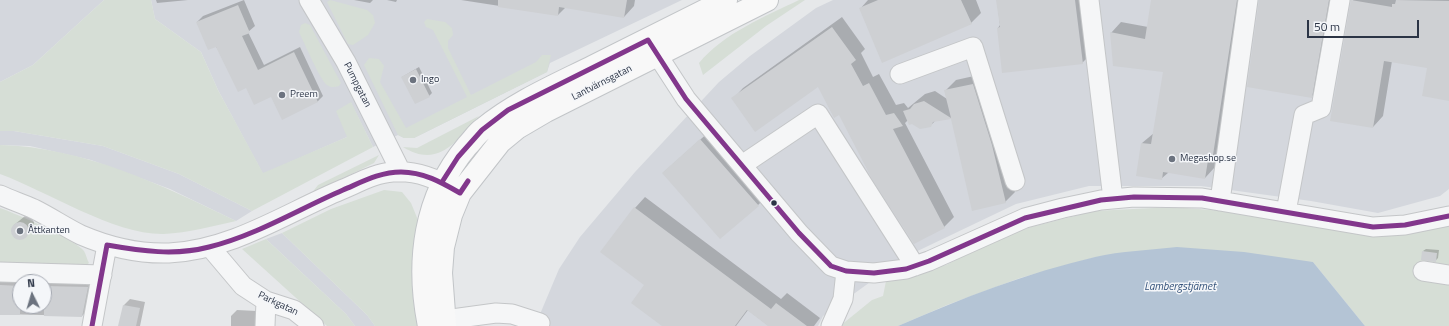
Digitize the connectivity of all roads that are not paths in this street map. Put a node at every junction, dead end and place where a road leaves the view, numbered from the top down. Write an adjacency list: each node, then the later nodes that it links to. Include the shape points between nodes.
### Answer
1 (309, 0): 10 (street, Pumpgatan, via 346,62)
2 (726, 0): 7 (main road, Lantvärnsgatan)
3 (767, 0): 7 (main road, Lantvärnsgatan)
4 (1089, 0): 14 (street)
5 (1248, 0): 15 (street)
6 (1340, 0): 16 (street, via 1321,108 1304,115)
7 (652, 47): 9 (street, via 686,99); 12 (main road, Lantvärnsgatan, via 541,92 508,110 482,130 458,157)
8 (900, 74): 11 (street, via 973,47)
9 (742, 165): 20 (street, via 818,114); 23 (street, via 817,253 832,266)
10 (401, 172): 12 (street, via 424,175); 19 (street, via 383,173 370,178 258,229)
11 (1015, 181)
12 (451, 188): 27 (main road, Lantvärnsgatan, via 451,215 443,247)
13 (0, 195): 18 (street)
14 (1113, 199): 15 (street, via 1171,197); 20 (street, via 1026,218)
15 (1220, 201): 16 (street)
16 (1286, 212): 17 (street, via 1373,227 1387,227)
17 (1449, 216)
18 (107, 245): 19 (street, via 148,252 186,251); 24 (street)
19 (210, 247): 26 (street, Parkgatan, via 243,286)
20 (915, 266): 23 (street, via 892,272)
21 (1423, 271): 25 (street)
22 (0, 272): 24 (street)
23 (846, 272): 32 (street, via 843,299)
24 (102, 275): 29 (street)
25 (1449, 275)
26 (266, 301): 30 (street); 31 (street, Parkgatan, via 294,310)
27 (437, 323): 28 (street, via 496,313 512,314)
28 (539, 325)
29 (92, 326)
30 (265, 326)
31 (314, 326)
32 (831, 326)

